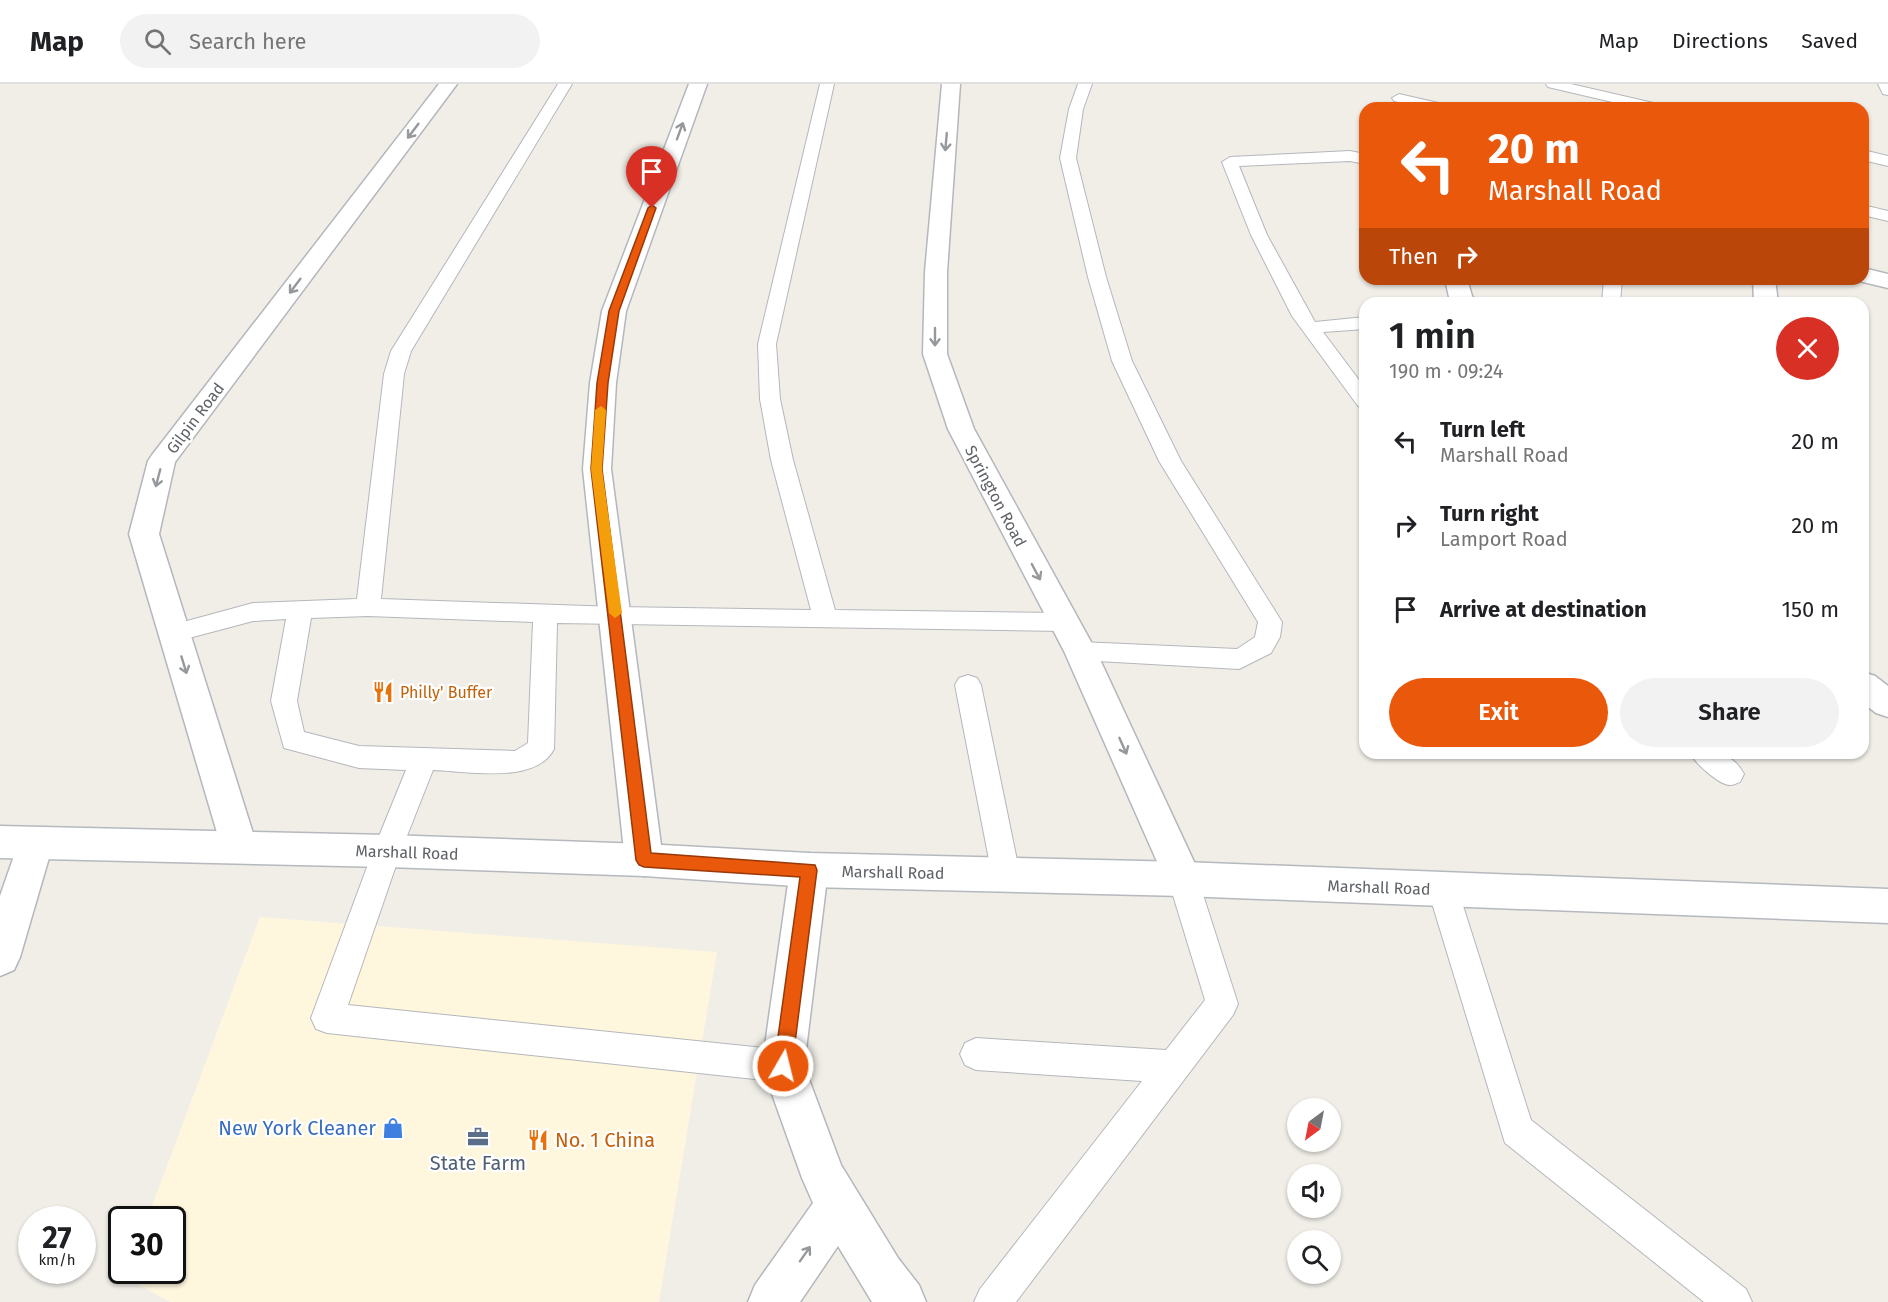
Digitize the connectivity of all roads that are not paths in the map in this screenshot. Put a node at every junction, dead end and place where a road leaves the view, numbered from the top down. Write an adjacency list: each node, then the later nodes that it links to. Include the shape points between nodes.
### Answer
1 (448, 84): 29 (street, Gilpin Road, one-way to 29, via 162,461 144,534)
2 (564, 84): 23 (lane, via 401,351 394,374)
3 (698, 84): 26 (street, one-way to 3, via 597,469 603,383 614,311)
4 (827, 84): 27 (lane, via 767,344 770,399 782,460)
5 (951, 84): 28 (street, Springton Road, one-way to 28, via 936,272 935,354 961,429)
6 (1085, 84): 30 (lane, via 1076,109 1068,158 1122,361 1170,461 1270,622 1269,635 1260,650 1239,659)
7 (1553, 84): 12 (lane)
8 (1885, 84): 9 (lane)
9 (1888, 91)
10 (1399, 98): 11 (lane)
11 (1416, 102)
12 (1631, 102)
13 (1869, 156): 15 (lane)
14 (1359, 158): 21 (lane, via 1230,162 1259,235)
15 (1888, 161)
16 (1869, 211): 17 (lane)
17 (1888, 216)
18 (1869, 276): 19 (street)
19 (1888, 281)
20 (1359, 324): 21 (lane)
21 (1310, 328): 22 (lane)
22 (1359, 394)
23 (368, 607): 24 (lane); 25 (lane)
24 (300, 610): 29 (lane, via 253,612); 34 (lane, via 284,701 293,740 359,757)
25 (545, 614): 26 (lane); 34 (lane, via 541,749 519,762)
26 (616, 616): 27 (lane); 40 (street)
27 (825, 618): 28 (lane)
28 (1063, 622): 30 (street, Springton Road)
29 (174, 633): 38 (street, Gilpin Road, one-way to 38)
30 (1080, 651): 43 (street, Springton Road, one-way to 43)
31 (968, 685): 42 (lane)
32 (1869, 690): 33 (street)
33 (1888, 704)
34 (424, 759): 39 (lane)
35 (1711, 759): 36 (lane)
36 (1730, 774)
37 (17, 843): 38 (street, Marshall Road); 48 (street)
38 (239, 846): 39 (street, Marshall Road)
39 (387, 851): 40 (street, Marshall Road); 50 (lane, via 327,1018)
40 (644, 860): 41 (street, Marshall Road)
41 (809, 870): 42 (street, Marshall Road); 50 (street)
42 (1006, 875): 43 (street, Marshall Road)
43 (1183, 879): 44 (street, Marshall Road); 51 (lane, via 1222,1004)
44 (1443, 890): 45 (street, Marshall Road); 56 (lane, via 1517,1131)
45 (1750, 902): 46 (street); 47 (street, via 1841,916)
46 (1888, 906)
47 (1888, 928)
48 (0, 957)
49 (976, 1054): 51 (lane)
50 (783, 1066): 52 (street, via 824,1178)
51 (1174, 1067): 55 (lane)
52 (840, 1204): 53 (street, one-way to 52); 54 (street, via 881,1275)
53 (772, 1302)
54 (902, 1302)
55 (993, 1302)
56 (1733, 1302)

